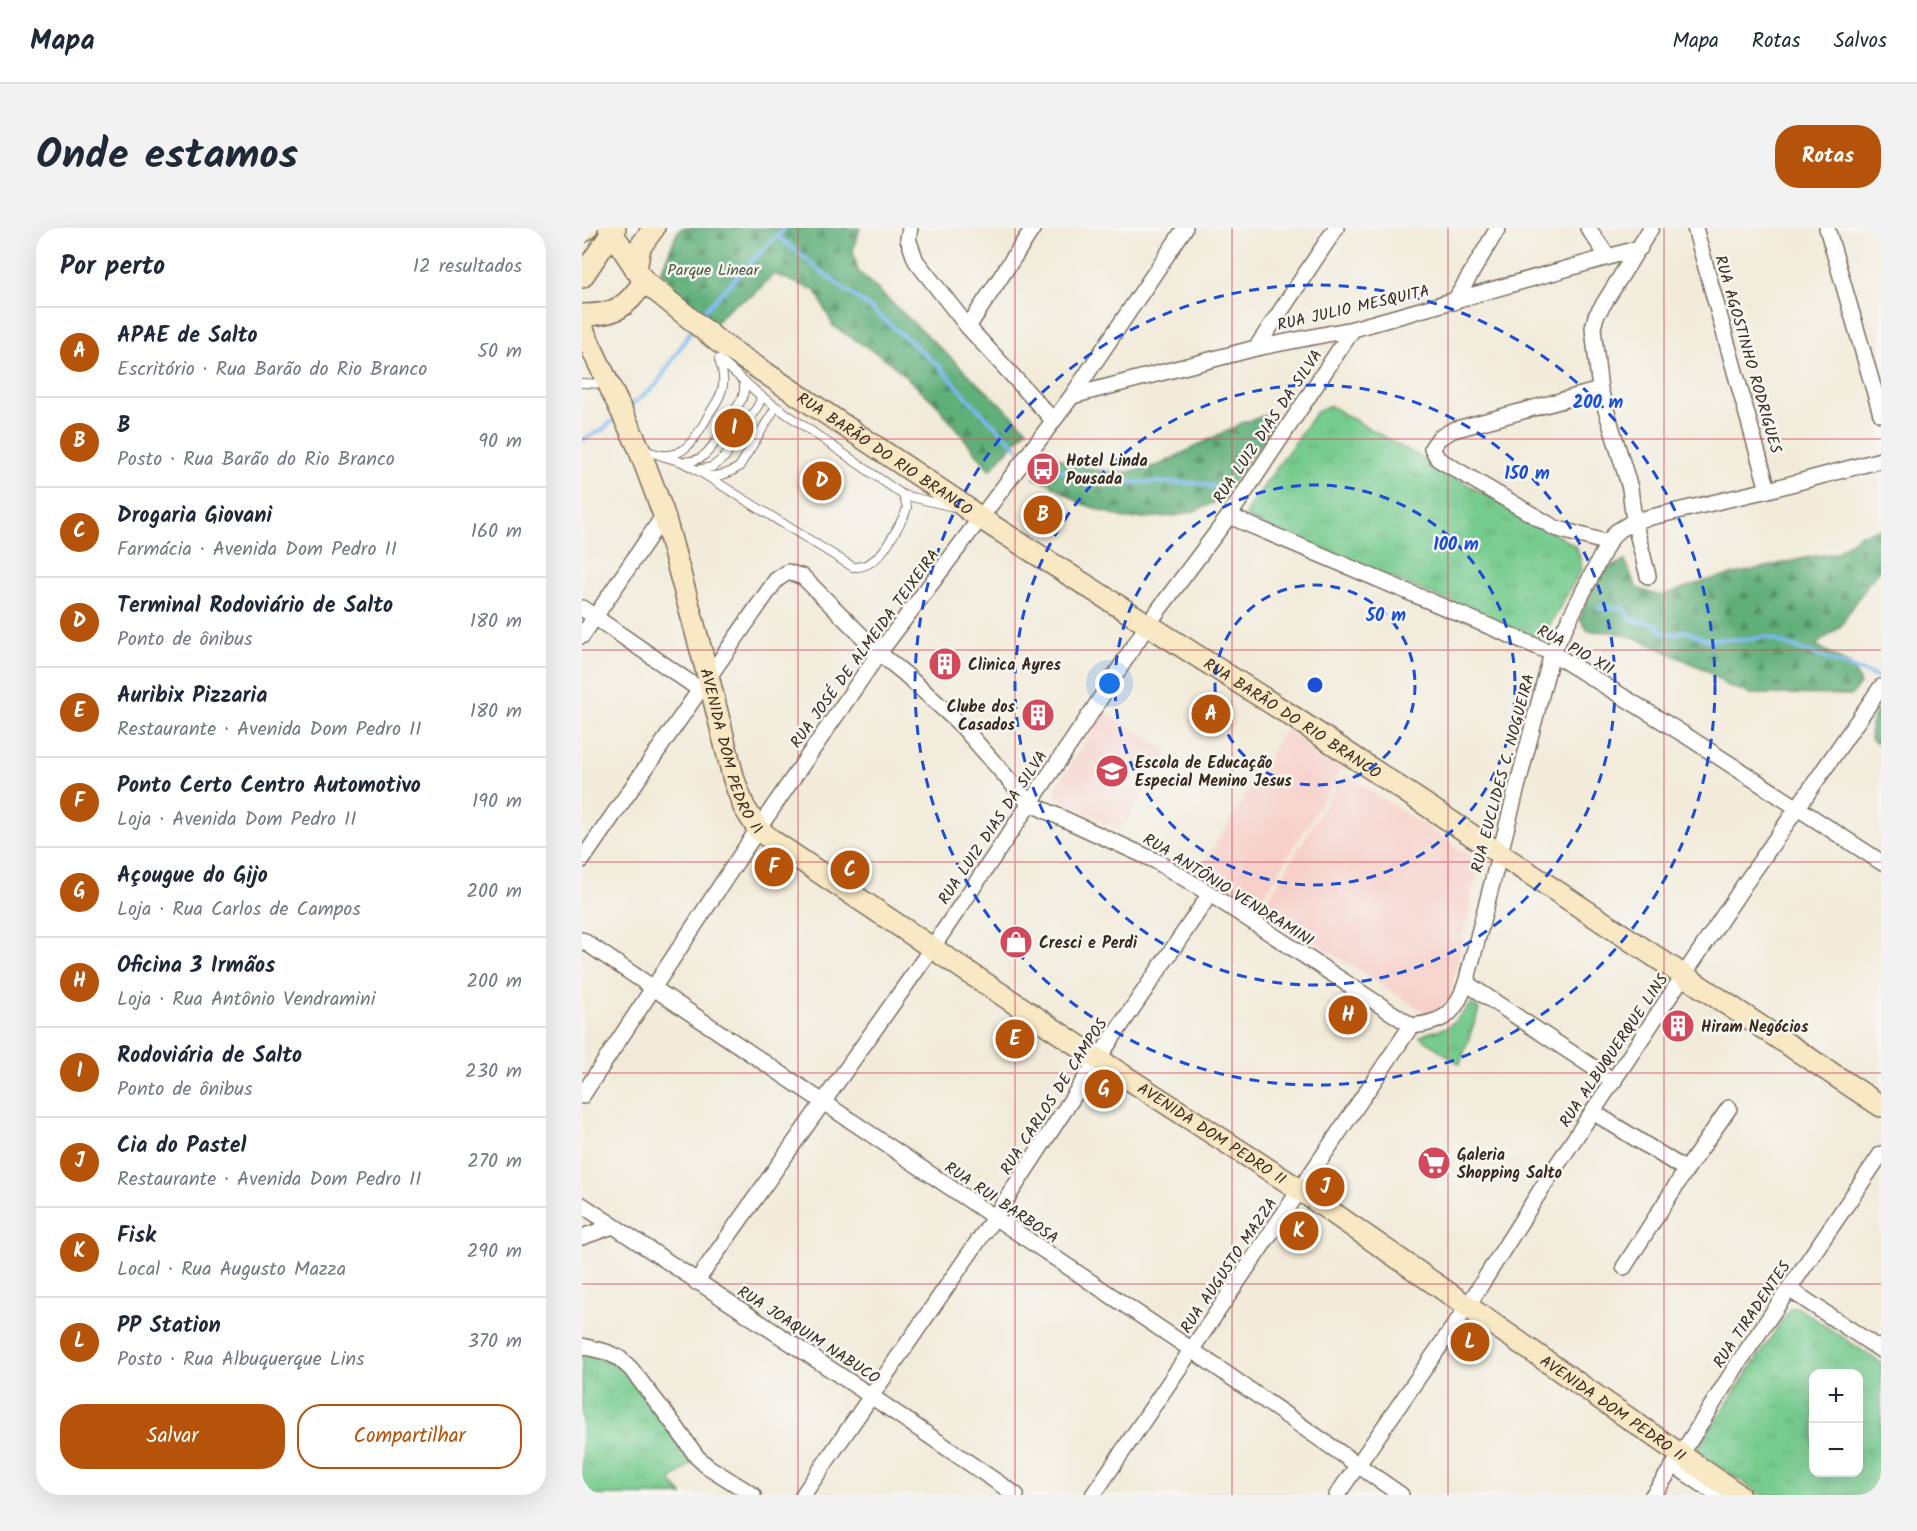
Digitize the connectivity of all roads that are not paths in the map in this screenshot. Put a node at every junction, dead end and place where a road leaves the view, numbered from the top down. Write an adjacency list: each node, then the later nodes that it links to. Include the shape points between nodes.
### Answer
1 (587, 228): 13 (main road)
2 (654, 228): 17 (main road, via 640,247)
3 (910, 228): 20 (street, via 908,239 916,261)
4 (1032, 228): 20 (street)
5 (1185, 228): 31 (street, RUA JOSÉ DE ALMEIDA TEIXEIRA)
6 (1336, 228): 24 (street)
7 (1498, 228): 18 (street)
8 (1588, 228): 15 (street)
9 (1651, 228): 14 (street)
10 (1695, 228): 41 (street, RUA AGOSTINHO RODRIGUES)
11 (1827, 228): 33 (street)
12 (612, 230): 16 (main road); 17 (main road)
13 (582, 232)
14 (1640, 248): 15 (street, RUA JULIO MESQUITA); 29 (street, via 1596,316 1593,328)
15 (1608, 257): 18 (street, RUA JULIO MESQUITA)
16 (586, 271): 17 (main road, via 616,260 626,262)
17 (640, 276): 19 (main road, via 628,304 605,314); 23 (main road, RUA BARÃO DO RIO BRANCO)
18 (1454, 302): 22 (street, RUA JULIO MESQUITA)
19 (582, 315)
20 (968, 327): 34 (street)
21 (582, 328): 28 (main road, AVENIDA DOM PEDRO II)
22 (1353, 329): 24 (street, RUA JULIO MESQUITA); 45 (street, RUA LUIZ DIAS DA SILVA)
23 (708, 332): 25 (lane); 44 (main road, RUA BARÃO DO RIO BRANCO)
24 (1256, 348): 31 (street, RUA JULIO MESQUITA)
25 (719, 358): 26 (lane); 36 (lane, via 721,392 696,438 689,447)
26 (744, 381): 30 (lane); 38 (lane, via 742,399 711,447 694,461)
27 (582, 383): 28 (lane)
28 (608, 384): 35 (main road, AVENIDA DOM PEDRO II)
29 (1600, 390): 46 (street, via 1630,488); 47 (street, via 1453,430 1439,438 1432,448 1438,459 1555,528)
30 (761, 396): 32 (lane); 39 (lane, via 725,457 712,467)
31 (1072, 396): 34 (street, RUA JOSÉ DE ALMEIDA TEIXEIRA)
32 (776, 407): 40 (lane, via 739,467 722,476); 42 (lane)
33 (1881, 414)
34 (1053, 420): 44 (street, RUA JOSÉ DE ALMEIDA TEIXEIRA)
35 (635, 440): 36 (lane); 43 (main road, AVENIDA DOM PEDRO II)
36 (662, 456): 38 (lane)
37 (1881, 460): 41 (street)
38 (682, 462): 39 (lane)
39 (697, 470): 40 (lane)
40 (707, 476): 42 (lane, via 853,567 866,565 880,556 908,507)
41 (1768, 490): 46 (street)
42 (903, 495): 44 (lane)
43 (664, 515): 49 (street); 54 (main road, AVENIDA DOM PEDRO II)
44 (976, 515): 50 (main road, RUA BARÃO DO RIO BRANCO); 53 (street, RUA JOSÉ DE ALMEIDA TEIXEIRA)
45 (1229, 516): 50 (street, RUA LUIZ DIAS DA SILVA); 52 (street, RUA PIO XII)
46 (1634, 522): 47 (street, RUA EUCLIDES C. NOGUEIRA, via 1616,532); 48 (street)
47 (1608, 543): 52 (street, RUA EUCLIDES C. NOGUEIRA)
48 (1648, 576)
49 (588, 612): 51 (street); 54 (street)
50 (1148, 624): 56 (street, RUA LUIZ DIAS DA SILVA); 59 (main road, RUA BARÃO DO RIO BRANCO)
51 (582, 636)
52 (1552, 652): 57 (street, RUA PIO XII); 59 (street, RUA EUCLIDES C. NOGUEIRA)
53 (879, 653): 54 (street, RUA ANTÔNIO VENDRAMINI, via 803,577 788,572 776,580); 56 (street, RUA ANTÔNIO VENDRAMINI, via 962,726); 58 (street, RUA JOSÉ DE ALMEIDA TEIXEIRA)
54 (704, 682): 58 (main road, AVENIDA DOM PEDRO II, via 734,780); 60 (street)
55 (1881, 688): 57 (street, RUA ALBUQUERQUE LINS)
56 (1029, 803): 62 (street, RUA ANTÔNIO VENDRAMINI, via 1156,861); 64 (street, RUA LUIZ DIAS DA SILVA)
57 (1798, 808): 61 (street, RUA PIO XII); 65 (street, RUA ALBUQUERQUE LINS)
58 (758, 829): 64 (main road, AVENIDA DOM PEDRO II); 67 (street, RUA JOSÉ DE ALMEIDA TEIXEIRA)
59 (1499, 852): 65 (main road, RUA BARÃO DO RIO BRANCO); 66 (street, RUA EUCLIDES C. NOGUEIRA)
60 (582, 861)
61 (1881, 862)
62 (1210, 894): 68 (street, RUA ANTÔNIO VENDRAMINI); 69 (street, RUA CARLOS DE CAMPOS)
63 (582, 940): 67 (street, RUA RUI BARBOSA)
64 (932, 948): 69 (main road, AVENIDA DOM PEDRO II); 72 (street, RUA LUIZ DIAS DA SILVA)
65 (1684, 975): 70 (street, RUA ALBUQUERQUE LINS); 73 (main road, RUA BARÃO DO RIO BRANCO)
66 (1466, 983): 68 (street, RUA EUCLIDES C. NOGUEIRA, via 1459,1003 1445,1017 1431,1024); 70 (street)
67 (653, 988): 71 (street, RUA JOSÉ DE ALMEIDA TEIXEIRA); 72 (street, RUA RUI BARBOSA)
68 (1412, 1026): 78 (street, RUA AUGUSTO MAZZA)
69 (1098, 1059): 78 (main road, AVENIDA DOM PEDRO II); 80 (street, RUA CARLOS DE CAMPOS)
70 (1614, 1081): 75 (street, RUA ALBUQUERQUE LINS)
71 (582, 1096)
72 (823, 1101): 80 (street, RUA RUI BARBOSA); 84 (street, RUA LUIZ DIAS DA SILVA)
73 (1881, 1106)
74 (1729, 1108): 77 (street)
75 (1593, 1112): 77 (street); 86 (street, RUA ALBUQUERQUE LINS)
76 (1881, 1154): 85 (street, RUA TIRADENTES)
77 (1686, 1170): 83 (street)
78 (1300, 1190): 86 (main road, AVENIDA DOM PEDRO II); 88 (street, RUA AUGUSTO MAZZA)
79 (582, 1205): 81 (street, RUA JOAQUIM NABUCO)
80 (994, 1218): 88 (street, RUA RUI BARBOSA); 90 (street, RUA CARLOS DE CAMPOS)
81 (613, 1227): 82 (street); 84 (street, RUA JOAQUIM NABUCO)
82 (582, 1237)
83 (1623, 1267)
84 (696, 1282): 90 (street, RUA JOAQUIM NABUCO)
85 (1789, 1288): 89 (street); 91 (street, RUA TIRADENTES)
86 (1467, 1307): 91 (main road, AVENIDA DOM PEDRO II); 92 (street, RUA ALBUQUERQUE LINS)
87 (582, 1346): 93 (street, via 619,1358 697,1457)
88 (1191, 1350): 92 (street, RUA RUI BARBOSA); 96 (street, RUA AUGUSTO MAZZA)
89 (1881, 1350)
90 (871, 1396): 94 (street, RUA CARLOS DE CAMPOS); 95 (street, RUA JOAQUIM NABUCO)
91 (1677, 1460): 99 (street, RUA TIRADENTES); 100 (street); 101 (main road, AVENIDA DOM PEDRO II)
92 (1358, 1465): 97 (street, RUA ALBUQUERQUE LINS); 98 (street, RUA RUI BARBOSA)
93 (753, 1495)
94 (803, 1495)
95 (1016, 1495)
96 (1093, 1495)
97 (1337, 1495)
98 (1401, 1495)
99 (1653, 1495)
100 (1718, 1495)
101 (1739, 1495)

